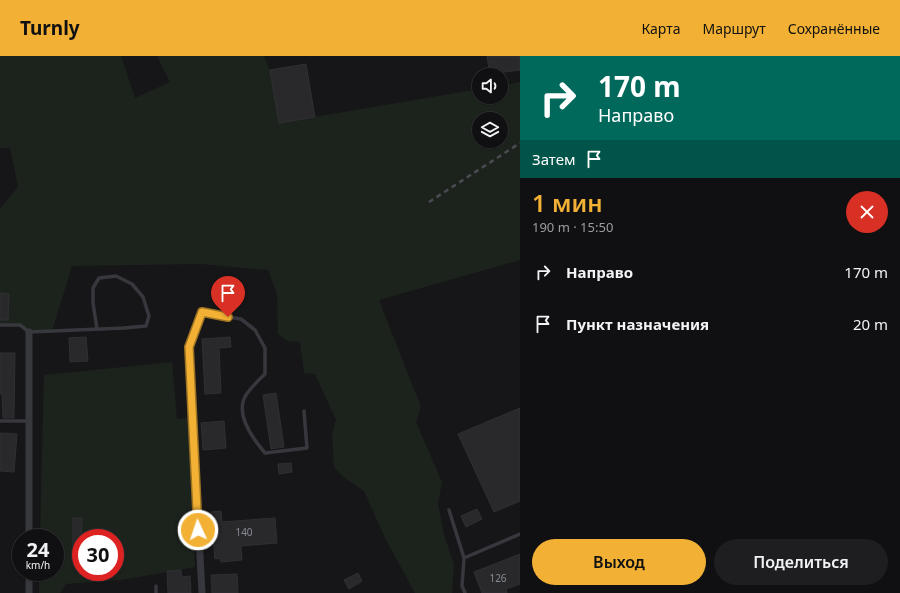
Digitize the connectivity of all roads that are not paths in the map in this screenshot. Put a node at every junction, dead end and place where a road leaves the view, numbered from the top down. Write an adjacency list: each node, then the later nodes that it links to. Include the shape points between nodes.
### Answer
1 (0, 325): 3 (lane, via 20,325)
2 (97, 329): 2 (lane, via 93,288 99,278 116,276 132,284 142,297 149,316 146,326); 3 (lane)
3 (29, 332): 7 (street)
4 (192, 404): 5 (lane, via 189,347 202,312 241,319 254,330 265,348 265,374 246,395 241,407 246,425 265,453 307,448); 16 (street)
5 (304, 411)
6 (0, 421): 7 (lane)
7 (29, 421): 9 (street)
8 (449, 510): 11 (lane)
9 (29, 529)
10 (520, 534): 11 (lane)
11 (464, 558): 17 (lane, via 462,586)
12 (29, 581): 14 (street)
13 (156, 586): 15 (lane)
14 (28, 593)
15 (156, 593)
16 (202, 593)
17 (465, 593)

